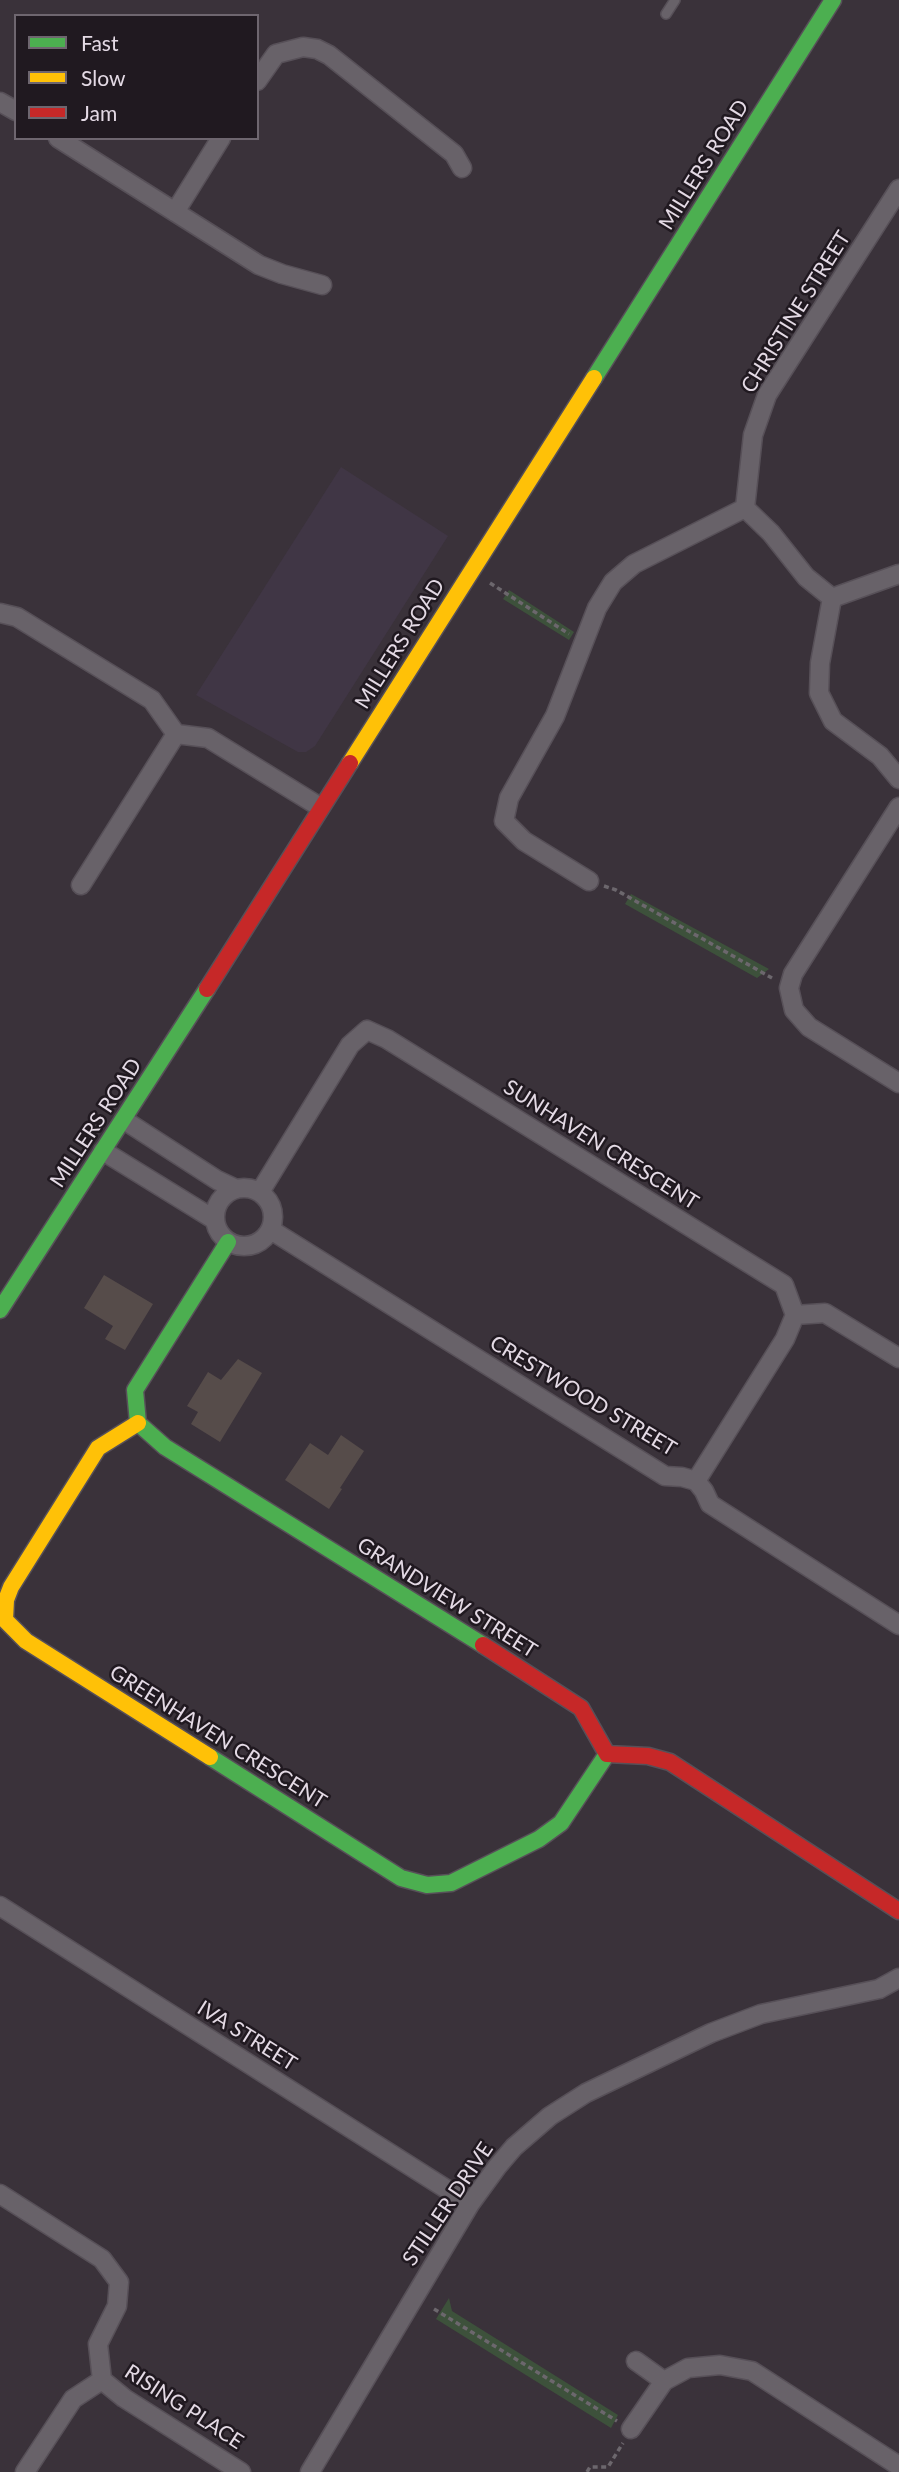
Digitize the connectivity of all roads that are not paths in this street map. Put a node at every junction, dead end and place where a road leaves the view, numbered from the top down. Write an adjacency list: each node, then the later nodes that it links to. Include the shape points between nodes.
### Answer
1 (675, 0): 3 (lane)
2 (834, 0): 17 (street, MILLERS ROAD)
3 (666, 14)
4 (259, 78): 7 (street, via 276,54 303,47 317,49 454,154)
5 (61, 140): 9 (street)
6 (220, 140): 9 (street)
7 (461, 168)
8 (899, 189): 11 (street, CHRISTINE STREET, via 766,395 753,435)
9 (175, 212): 10 (street, via 259,265)
10 (322, 285)
11 (746, 508): 13 (street, via 806,577); 19 (street, via 634,564 613,582 597,608 555,716 509,798 504,821 524,841)
12 (899, 573): 13 (street)
13 (832, 598): 16 (street, via 819,693 833,720 880,756)
14 (0, 613): 15 (street, via 17,617 152,699)
15 (176, 734): 17 (street, via 208,738); 20 (street)
16 (899, 779)
17 (320, 807): 22 (street, MILLERS ROAD)
18 (899, 807): 21 (street, via 793,974 789,988 794,1010 810,1027)
19 (589, 881)
20 (81, 885)
21 (899, 1083)
22 (124, 1120): 23 (street, MILLERS ROAD); 24 (street)
23 (103, 1151): 26 (street); 29 (street, MILLERS ROAD)
24 (236, 1189): 25 (street); 26 (street, via 219,1201)
25 (260, 1192): 27 (street, via 274,1213); 30 (street, SUNHAVEN CRESCENT, via 350,1045 367,1030 784,1286)
26 (215, 1220): 28 (street)
27 (271, 1230): 28 (street, via 247,1247); 33 (street, CRESTWOOD STREET, via 665,1476)
28 (228, 1242): 32 (street, via 135,1390)
29 (0, 1310)
30 (795, 1315): 31 (street, via 825,1313); 33 (street, via 785,1339)
31 (899, 1358)
32 (138, 1423): 35 (street, GRANDVIEW STREET, via 165,1447 559,1692 581,1708); 35 (street, GREENHAVEN CRESCENT, via 98,1448 11,1587 5,1620 26,1641 401,1878 427,1885 451,1883 539,1839 561,1823)
33 (696, 1481): 34 (street, via 710,1504)
34 (899, 1625)
35 (607, 1754): 37 (street, via 670,1762)
36 (0, 1906): 40 (street, IVA STREET)
37 (899, 1911)
38 (899, 1978): 40 (street, STILLER DRIVE, via 878,1989 761,2014 710,2033 586,2093 514,2147)
39 (0, 2194): 42 (street, RISING PLACE, via 102,2259 118,2282 117,2306 97,2344)
40 (470, 2204): 48 (street, STILLER DRIVE)
41 (636, 2361): 43 (street)
42 (102, 2380): 46 (street, via 74,2399); 47 (street, RISING PLACE)
43 (664, 2381): 44 (street); 45 (street, via 688,2368 720,2365 752,2371)
44 (631, 2429)
45 (899, 2466)
46 (25, 2472)
47 (241, 2472)
48 (310, 2472)

